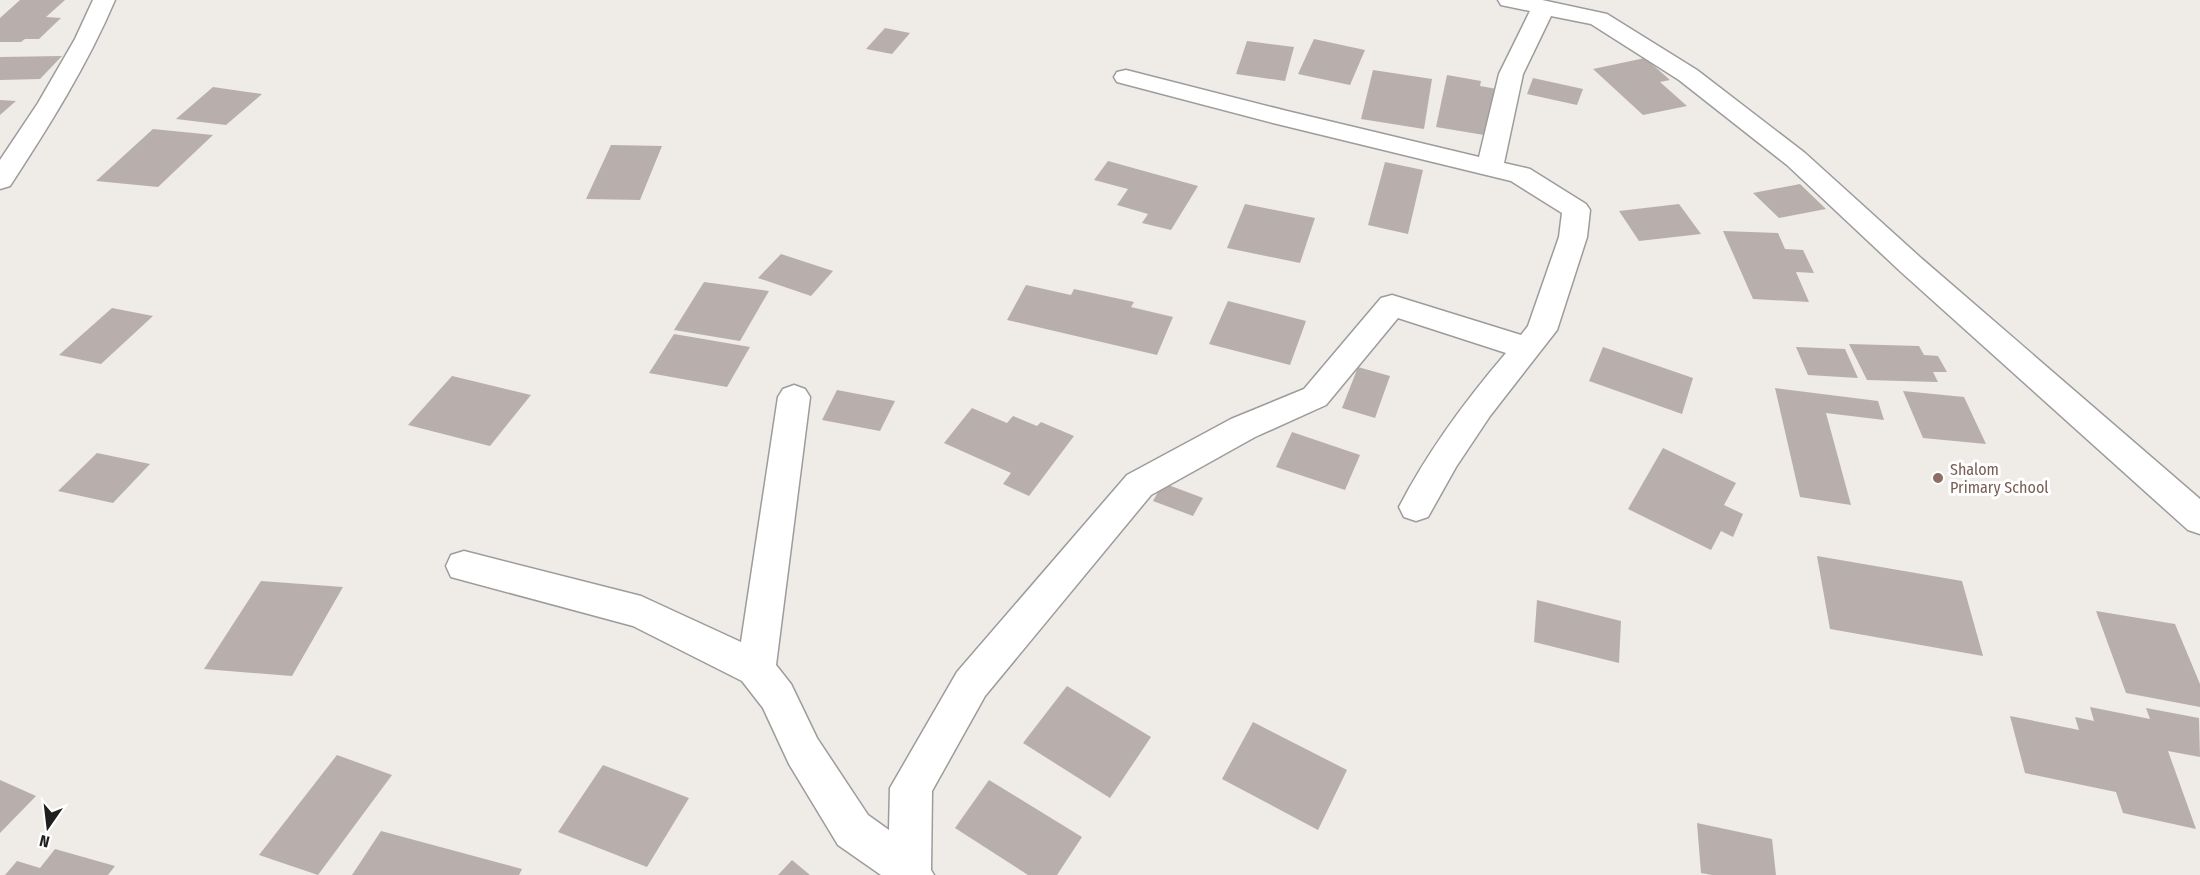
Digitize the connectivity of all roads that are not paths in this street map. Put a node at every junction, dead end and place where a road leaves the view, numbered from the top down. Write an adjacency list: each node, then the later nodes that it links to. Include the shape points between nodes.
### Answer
1 (104, 0): 7 (street, via 51,103)
2 (1509, 0): 3 (street)
3 (1543, 8): 4 (street); 6 (street, via 1511,74)
4 (1594, 10): 11 (street, via 1688,75 1796,159)
5 (1126, 77): 6 (street)
6 (1490, 168): 8 (street, via 1520,174 1576,210 1573,237 1542,330)
7 (0, 180)
8 (1527, 348): 10 (street, via 1473,415); 14 (street, via 1392,305 1316,397 1243,428 1139,485 971,684 911,788)
9 (794, 397): 13 (street)
10 (1416, 507)
11 (2200, 520)
12 (464, 567): 13 (street, via 641,612)
13 (756, 669): 14 (street, via 777,696 802,751 853,830)
14 (911, 872)

